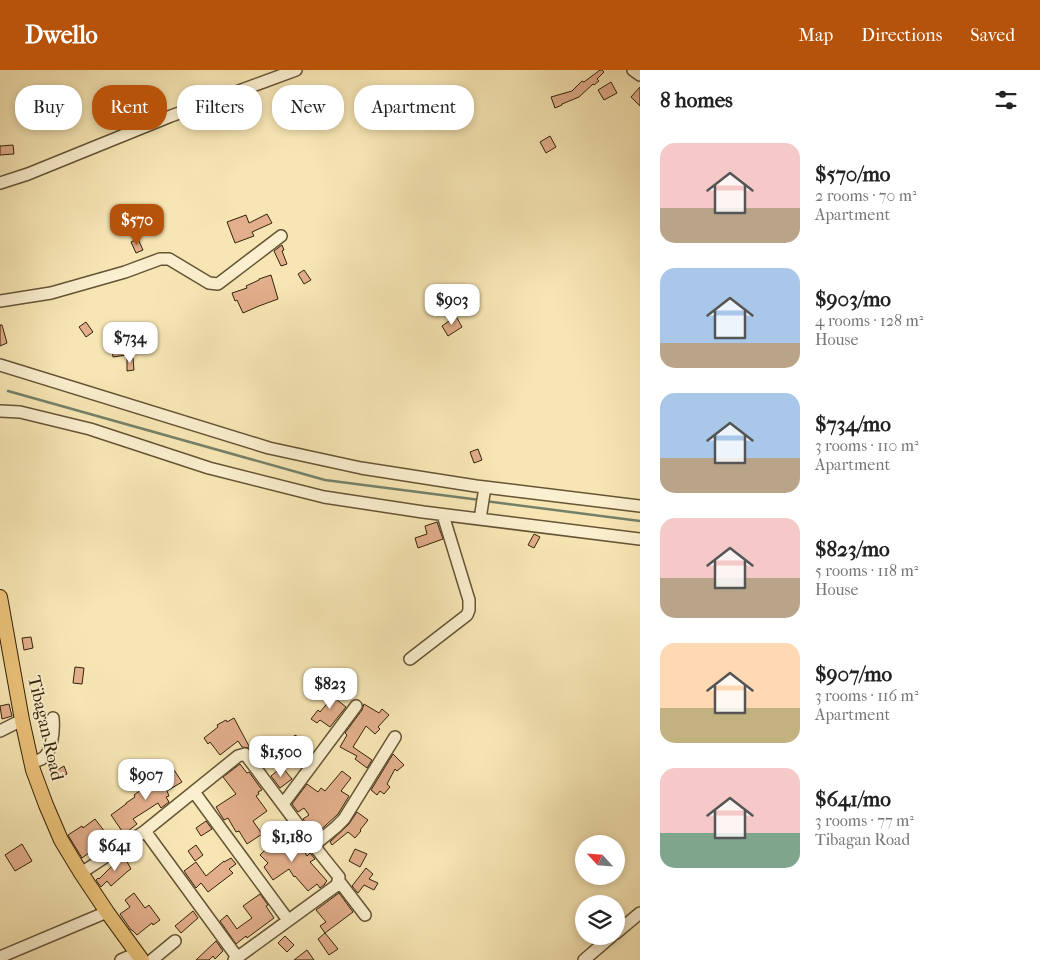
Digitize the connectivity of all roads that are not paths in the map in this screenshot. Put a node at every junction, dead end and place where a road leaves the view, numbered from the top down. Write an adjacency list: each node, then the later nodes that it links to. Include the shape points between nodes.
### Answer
1 (296, 70): 4 (street)
2 (634, 70): 3 (street)
3 (640, 75)
4 (0, 183)
5 (281, 236): 6 (street, via 218,284 209,283 169,259 160,259 51,293)
6 (0, 301)
7 (0, 365): 9 (street, via 269,448)
8 (0, 411): 11 (street, via 20,412 90,428 209,468 324,497)
9 (485, 490): 10 (street); 12 (street)
10 (640, 506)
11 (443, 515): 12 (street); 16 (street, via 469,600 469,610)
12 (481, 517): 13 (street)
13 (640, 539)
14 (0, 597): 15 (main road, Tibagan Road)
15 (4, 646): 19 (main road, Tibagan Road)
16 (410, 659)
17 (356, 706): 24 (street)
18 (53, 718): 22 (street, via 52,740 46,755 40,760)
19 (22, 720): 20 (street); 22 (main road, Tibagan Road)
20 (0, 732)
21 (395, 737): 26 (street, via 344,819)
22 (31, 760): 27 (main road, Tibagan Road, via 61,840)
23 (194, 792): 24 (street, via 244,754); 25 (street); 32 (street)
24 (283, 804): 26 (street)
25 (145, 831): 27 (street); 38 (street)
26 (313, 846): 28 (street)
27 (81, 873): 29 (main road, Tibagan Road)
28 (339, 881): 31 (street); 32 (street)
29 (107, 912): 36 (street); 37 (main road, Tibagan Road)
30 (640, 913): 33 (street)
31 (365, 915)
32 (288, 920): 38 (street)
33 (625, 926)
34 (175, 941): 40 (street)
35 (602, 945): 41 (street)
36 (0, 957)
37 (139, 957): 39 (street)
38 (236, 959)
39 (121, 960)
40 (152, 960)
41 (584, 960)

